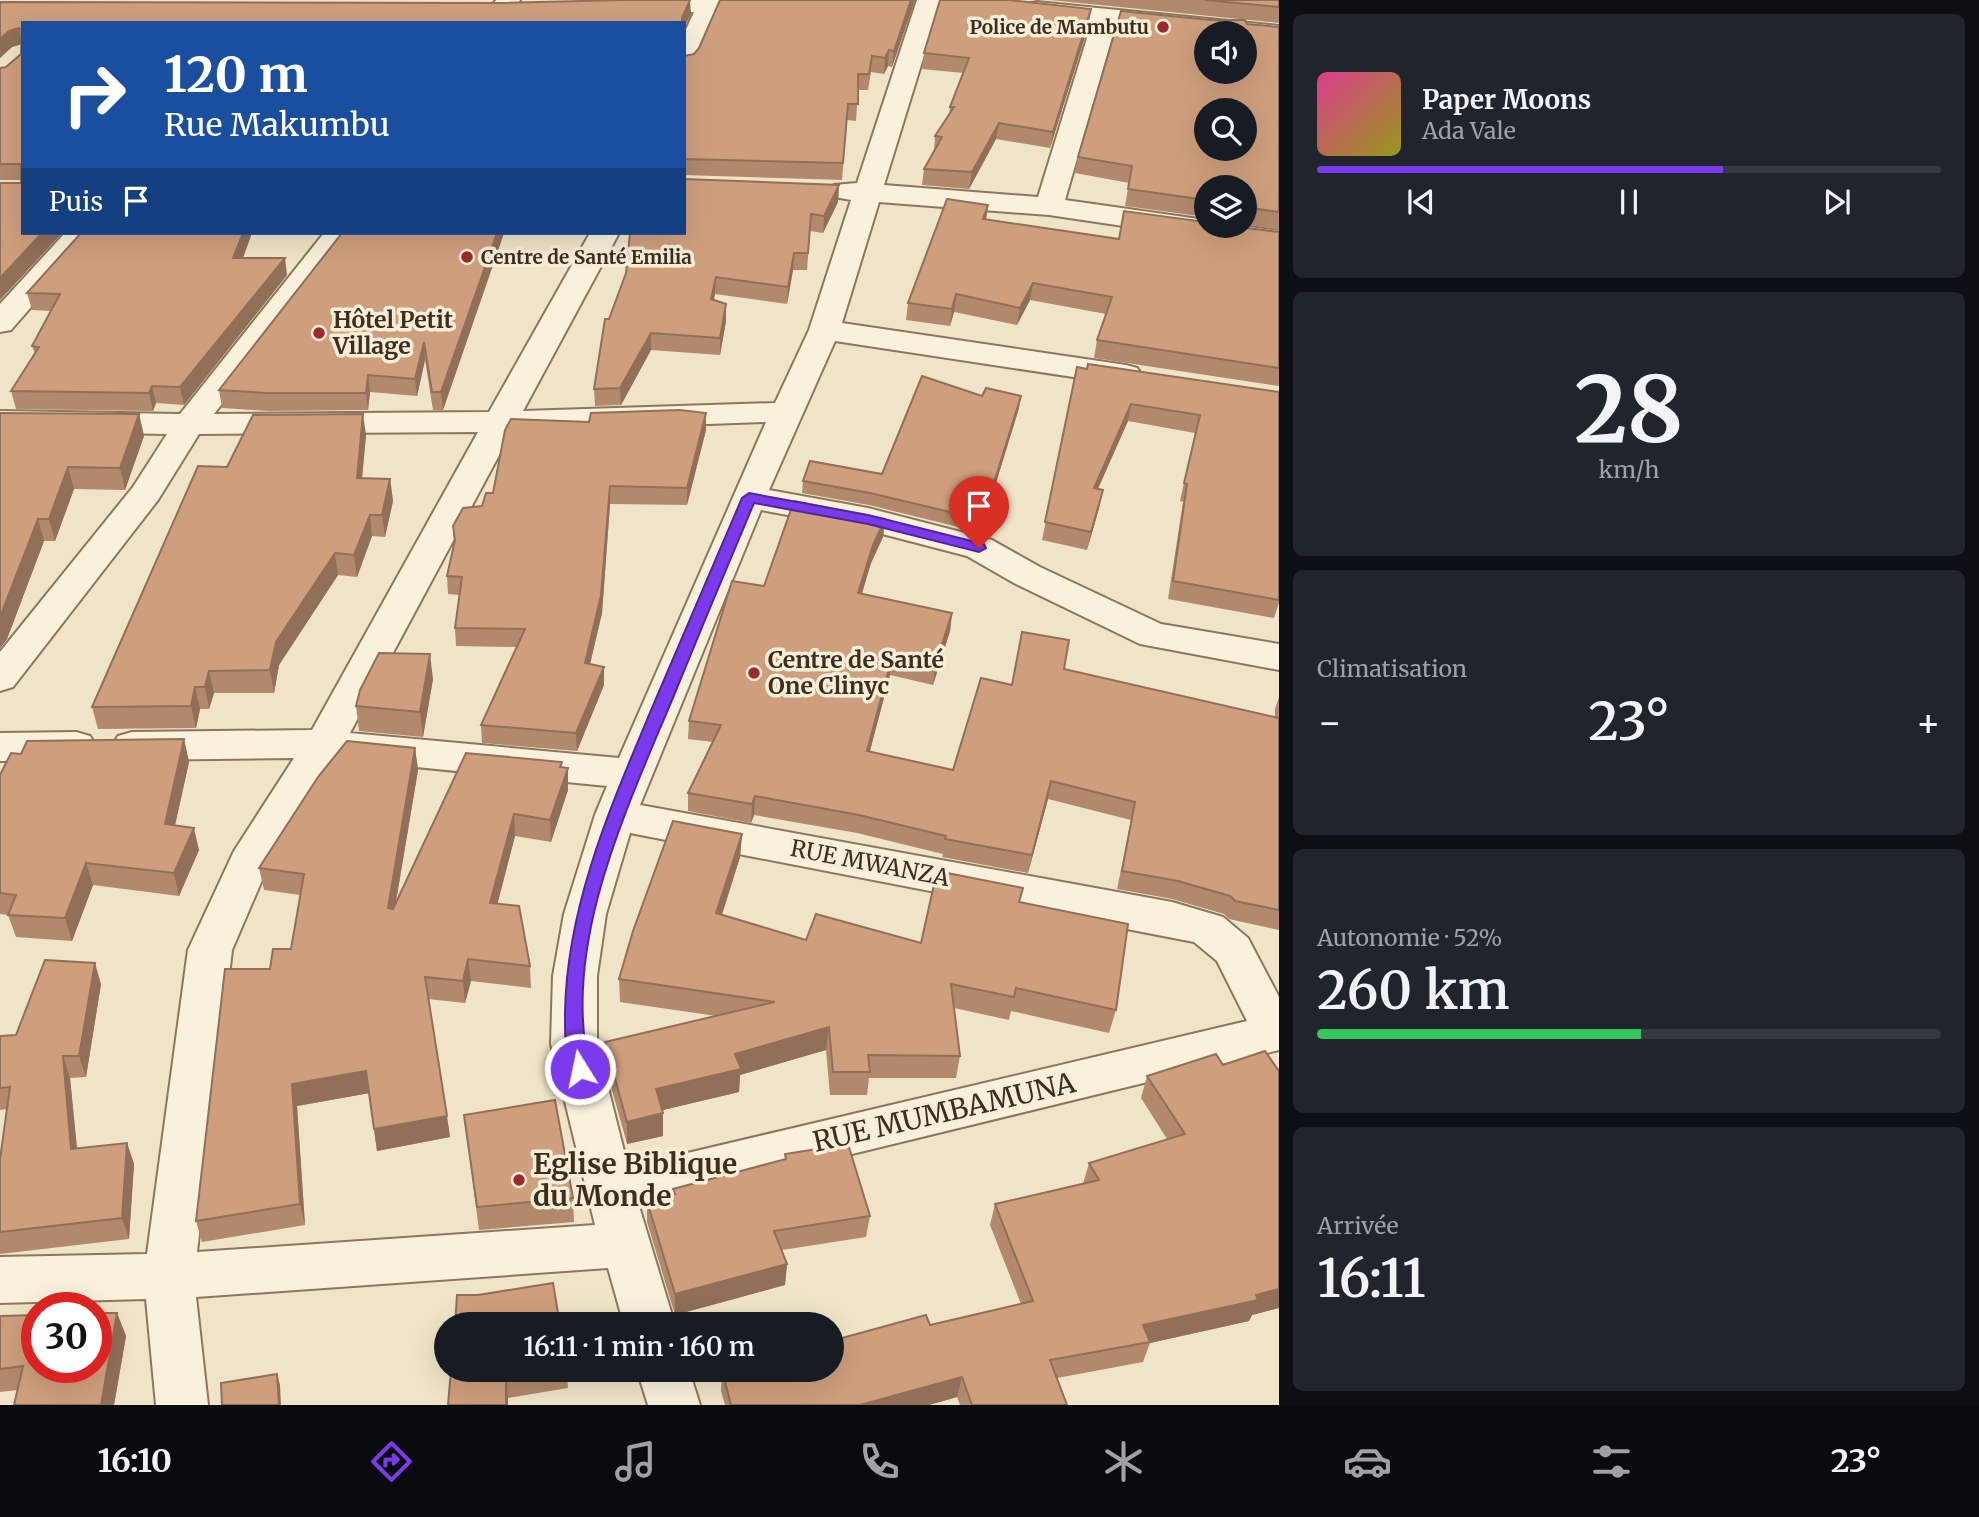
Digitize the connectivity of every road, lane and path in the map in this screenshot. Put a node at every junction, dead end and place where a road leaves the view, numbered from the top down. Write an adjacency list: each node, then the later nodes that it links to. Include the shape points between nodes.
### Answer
1 (858, 0): 3 (street)
2 (929, 0): 10 (street)
3 (711, 2): 4 (street); 8 (street)
4 (612, 6)
5 (1015, 6): 6 (street)
6 (1106, 16): 7 (street); 11 (street)
7 (1279, 33)
8 (686, 58)
9 (816, 190): 10 (street)
10 (868, 192): 11 (street); 17 (street)
11 (1049, 206): 15 (street)
12 (79, 235): 16 (street)
13 (337, 235): 22 (street)
14 (603, 235): 21 (street)
15 (1279, 240)
16 (0, 323)
17 (824, 330): 18 (street); 19 (street)
18 (1160, 380)
19 (786, 412): 21 (street); 23 (street)
20 (0, 421): 22 (street)
21 (501, 422): 22 (street); 26 (street)
22 (189, 424): 25 (street, via 146,493)
23 (749, 498): 24 (street, via 868,519 979,548 1153,635); 28 (street)
24 (1279, 657)
25 (0, 678)
26 (324, 744): 27 (street); 28 (street); 33 (street, via 249,862 210,950)
27 (0, 747)
28 (633, 774): 29 (street)
29 (615, 815): 30 (street, RUE MWANZA, via 1208,929 1233,950); 31 (street, via 585,914 575,976 574,1044)
30 (1277, 1033): 31 (street, RUE MUMBAMUNA)
31 (610, 1192): 32 (street)
32 (626, 1245): 33 (street); 35 (street)
33 (169, 1276): 34 (street); 37 (street)
34 (0, 1280)
35 (646, 1312)
36 (667, 1382): 38 (street)
37 (182, 1405)
38 (674, 1405)

